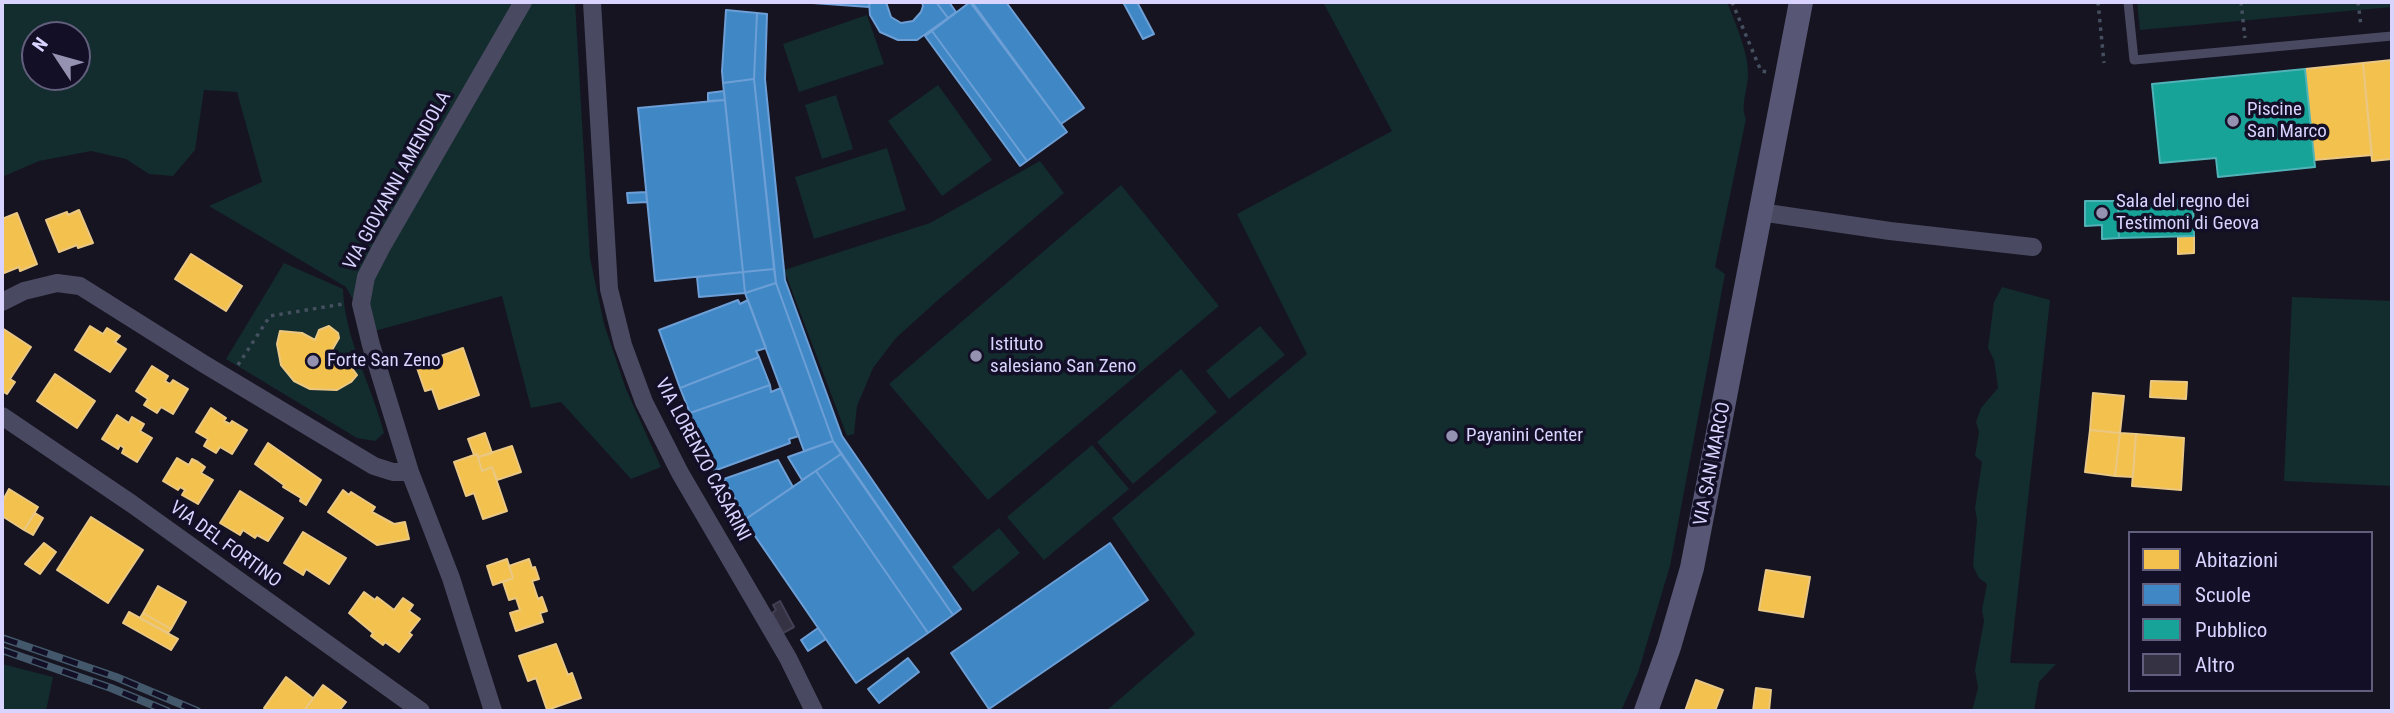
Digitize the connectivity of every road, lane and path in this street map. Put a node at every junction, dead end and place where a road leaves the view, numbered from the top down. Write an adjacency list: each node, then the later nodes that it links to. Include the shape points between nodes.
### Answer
1 (523, 2): 20 (street, VIA GIOVANNI AMENDOLA, via 366,277 361,304)
2 (592, 2): 23 (street, VIA LORENZO CASARINI, via 609,289 623,345 680,473)
3 (1732, 2): 13 (path, via 1760,71)
4 (1801, 2): 14 (main road, VIA SAN MARCO)
5 (2098, 2): 12 (path)
6 (2128, 2): 11 (lane, via 2134,60)
7 (2241, 2): 11 (path)
8 (2358, 2): 10 (path)
9 (2392, 36): 10 (lane)
10 (2362, 39): 11 (lane)
11 (2246, 50)
12 (2104, 63)
13 (1772, 73)
14 (1760, 212): 15 (street); 24 (main road, VIA SAN MARCO, via 1692,568)
15 (2034, 247)
16 (2, 302): 20 (street, via 57,283 80,286 374,466)
17 (345, 303): 18 (path, via 270,316)
18 (237, 368)
19 (2, 416): 21 (street, VIA DEL FORTINO)
20 (410, 472): 22 (street, VIA GIOVANNI AMENDOLA, via 451,578)
21 (421, 711)
22 (494, 711)
23 (814, 711)
24 (1646, 711)

